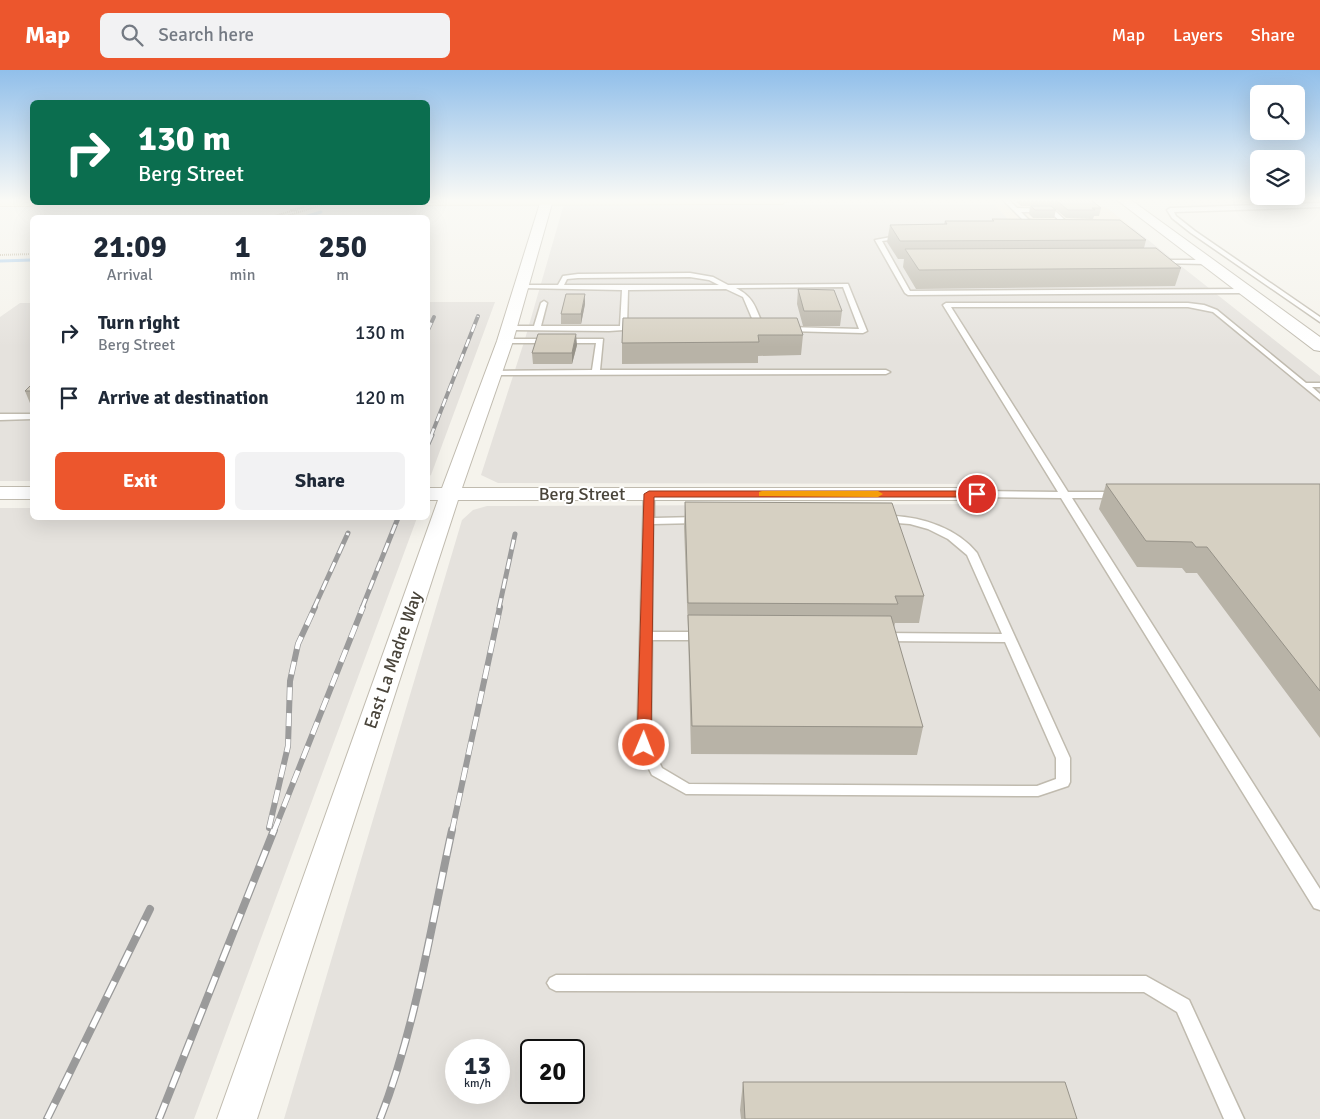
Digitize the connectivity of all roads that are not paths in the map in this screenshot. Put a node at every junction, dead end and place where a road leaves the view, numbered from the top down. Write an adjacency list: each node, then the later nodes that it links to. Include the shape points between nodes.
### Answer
1 (533, 249): 10 (street, East La Madre Way)
2 (883, 249): 7 (lane)
3 (1189, 249): 6 (street)
4 (1217, 249): 15 (lane)
5 (1147, 259): 6 (lane, via 1156,262)
6 (1206, 262): 13 (street)
7 (890, 263): 8 (lane); 13 (lane, via 908,293)
8 (900, 263)
9 (561, 285): 10 (lane); 11 (lane, via 566,277 578,276 690,275 711,278); 12 (lane)
10 (522, 286): 23 (street, East La Madre Way)
11 (731, 287): 12 (lane); 17 (lane, via 745,296); 22 (lane, via 846,285 863,331)
12 (625, 288): 21 (lane)
13 (1246, 291): 24 (street)
14 (544, 303): 20 (lane)
15 (1320, 320)
16 (748, 324): 17 (lane)
17 (758, 324): 19 (lane)
18 (647, 326): 21 (lane)
19 (767, 326)
20 (537, 328): 21 (lane); 23 (lane)
21 (623, 328)
22 (777, 328)
23 (507, 335): 26 (street, East La Madre Way); 27 (lane, via 600,341)
24 (1320, 346)
25 (886, 372): 27 (lane)
26 (493, 373): 27 (lane); 35 (street, East La Madre Way)
27 (596, 373)
28 (1304, 385): 29 (lane); 30 (lane); 38 (lane, via 1215,311 1204,307 946,305)
29 (1320, 385)
30 (1320, 398)
31 (30, 416): 32 (lane)
32 (0, 417)
33 (0, 493): 34 (street)
34 (30, 493)
35 (439, 494): 36 (street, Berg Street); 49 (street, East La Madre Way)
36 (649, 494): 37 (street, Berg Street); 41 (lane)
37 (977, 494): 38 (lane)
38 (1064, 495): 39 (lane); 47 (lane)
39 (1123, 495)
40 (873, 519): 46 (lane, via 902,519 929,524 953,537 972,553)
41 (649, 520): 42 (lane); 43 (lane)
42 (707, 520)
43 (646, 636): 44 (lane); 46 (lane, via 644,745 657,771 686,789 1038,791 1063,782 1063,758)
44 (715, 636)
45 (872, 637): 46 (lane)
46 (1010, 638)
47 (1320, 903)
48 (556, 984): 50 (lane, via 1146,984 1183,1006)
49 (237, 1119)
50 (1234, 1119)

